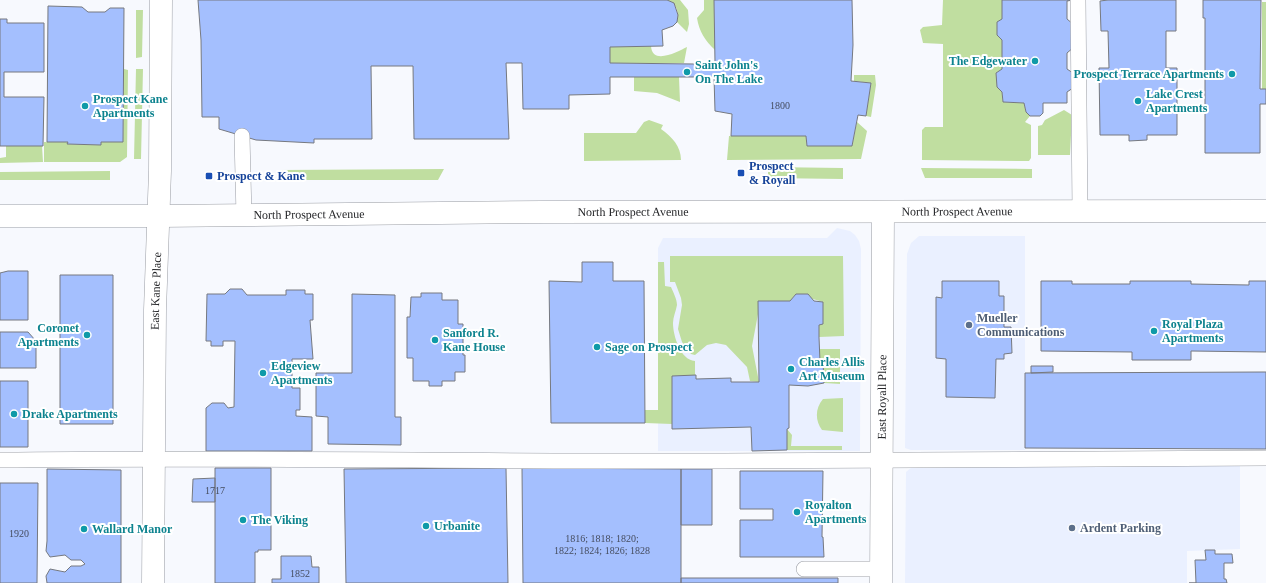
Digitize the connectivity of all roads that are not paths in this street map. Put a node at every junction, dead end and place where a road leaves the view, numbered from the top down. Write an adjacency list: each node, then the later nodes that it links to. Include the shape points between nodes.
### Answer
1 (161, 0): 8 (main road, East Kane Place)
2 (1078, 0): 4 (lane)
3 (242, 136): 9 (lane)
4 (1080, 211): 5 (main road, North Prospect Avenue); 6 (main road, North Prospect Avenue)
5 (1266, 211)
6 (883, 212): 9 (main road, North Prospect Avenue, via 543,212); 12 (main road, East Royall Place)
7 (0, 216): 8 (main road, North Prospect Avenue)
8 (159, 216): 9 (main road, North Prospect Avenue); 10 (main road, East Kane Place, via 155,310)
9 (244, 216)
10 (154, 458): 12 (lane, via 710,461); 13 (lane); 16 (main road, East Kane Place)
11 (1266, 458): 12 (lane)
12 (881, 459): 15 (main road, East Royall Place)
13 (0, 460)
14 (804, 570): 15 (lane)
15 (881, 576)
16 (153, 583)

